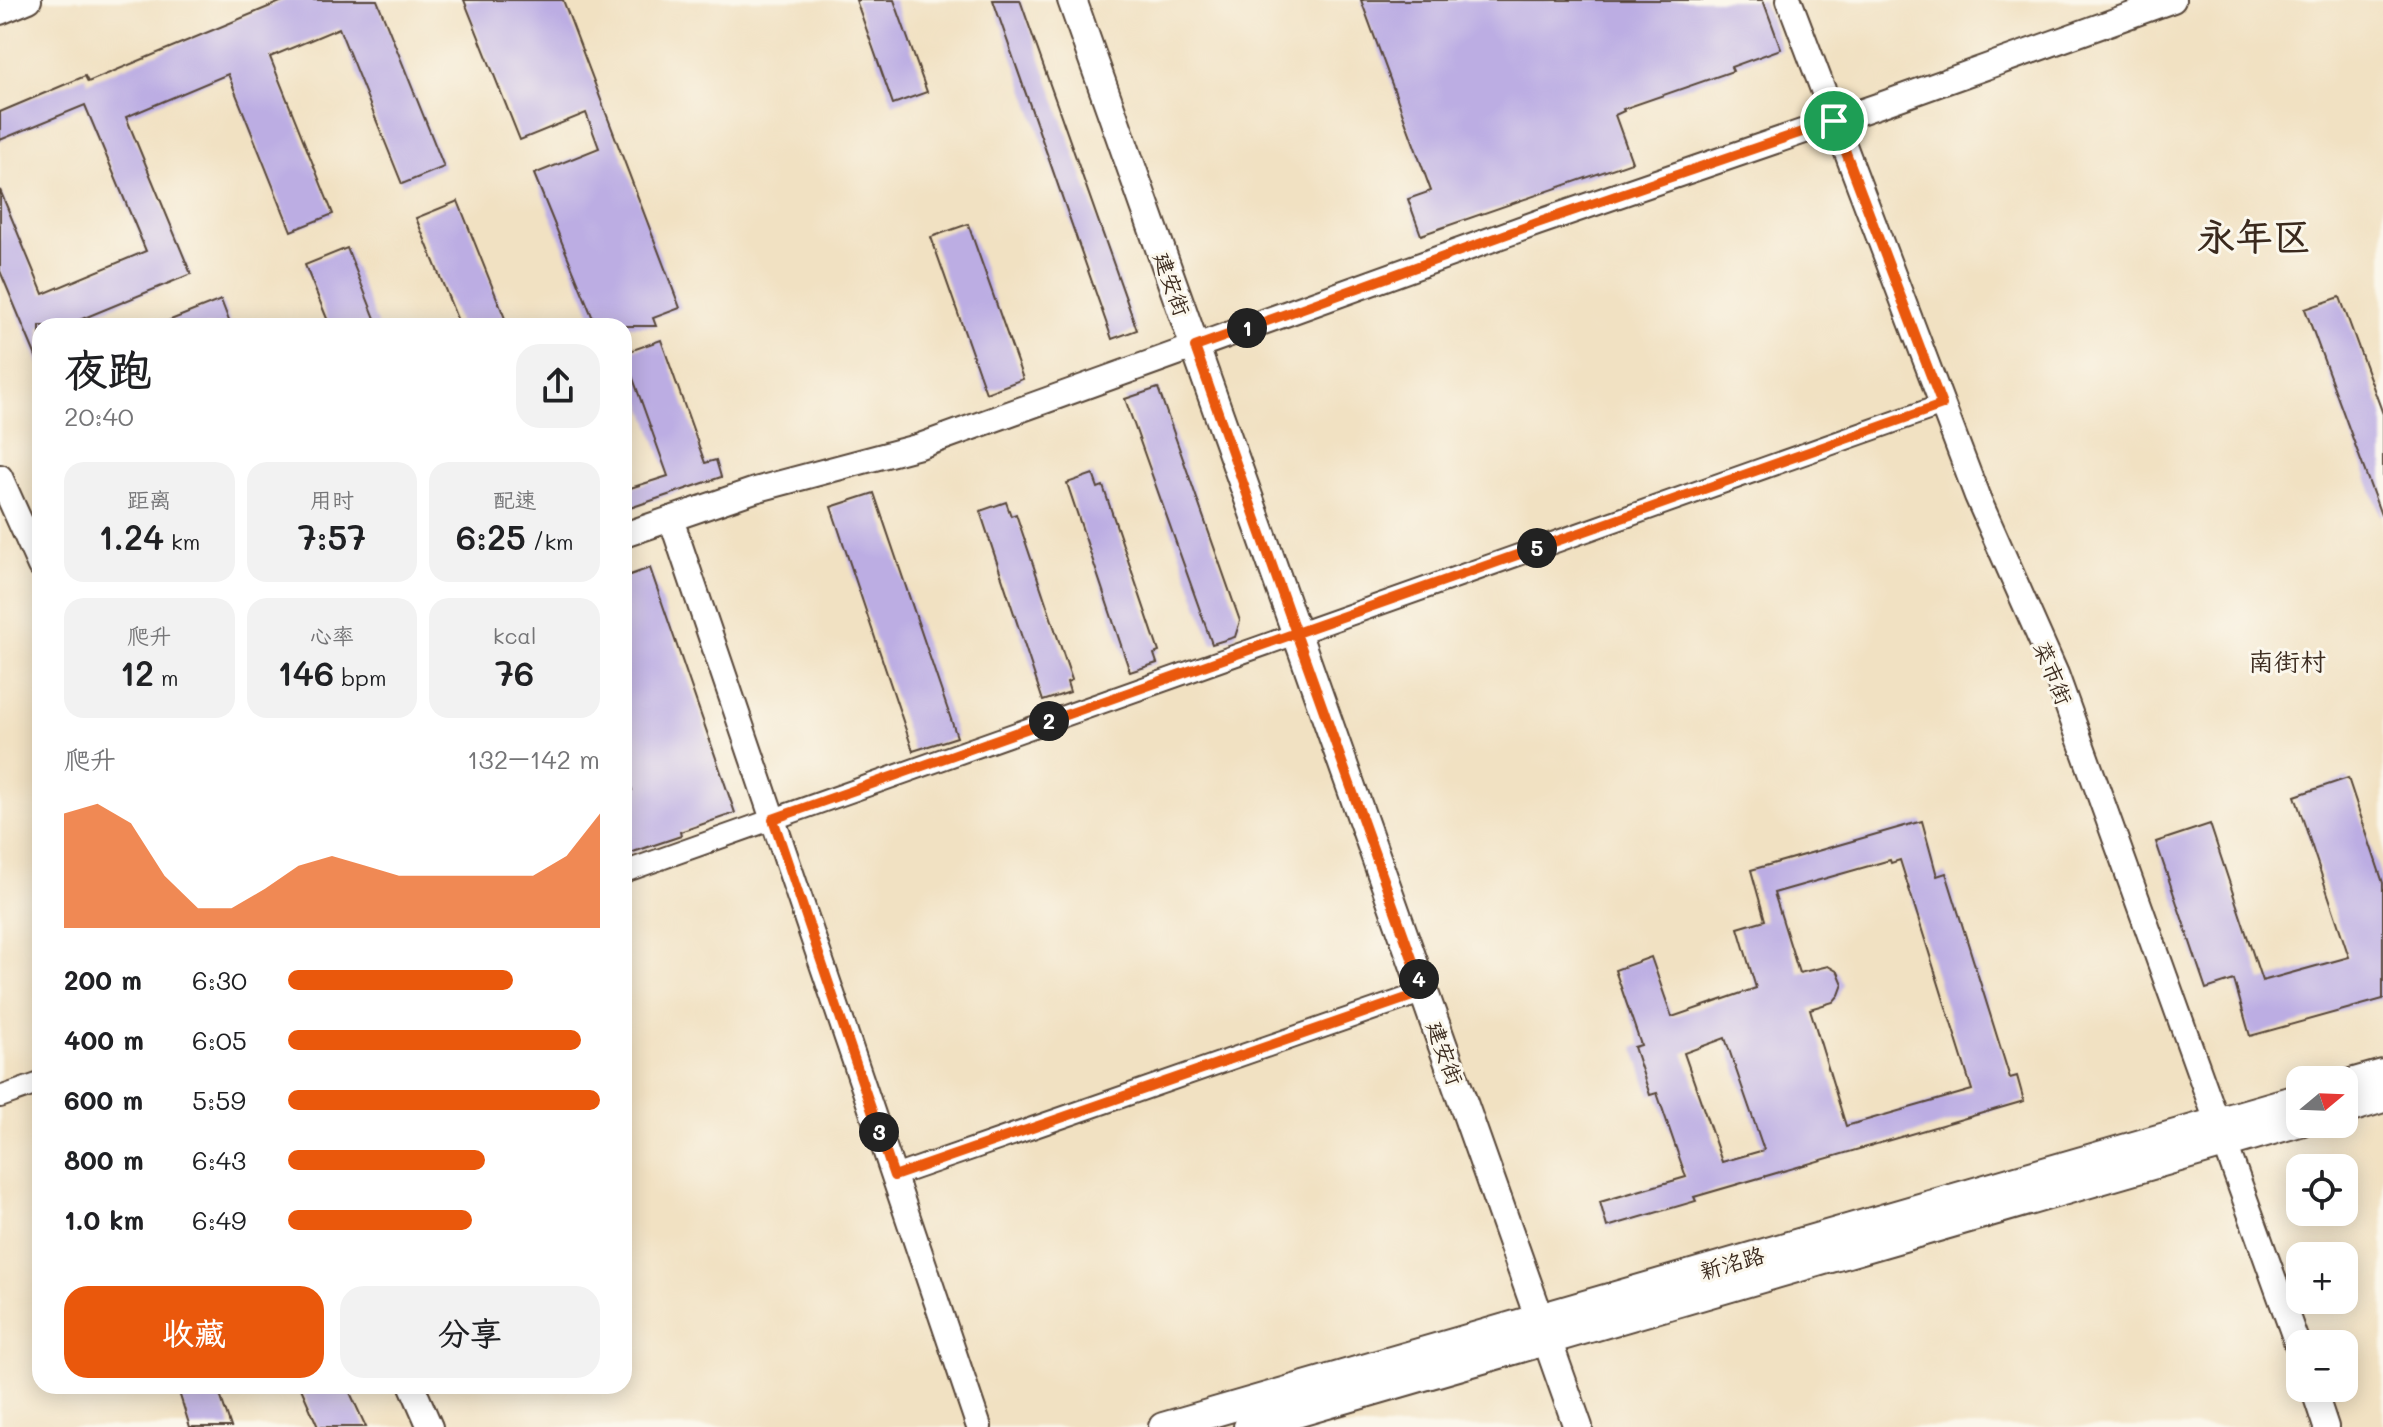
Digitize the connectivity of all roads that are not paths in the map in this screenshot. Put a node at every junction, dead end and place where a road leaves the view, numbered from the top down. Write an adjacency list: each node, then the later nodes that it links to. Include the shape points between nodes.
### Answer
1 (29, 0): 5 (street)
2 (1072, 0): 7 (main road, 建安街)
3 (1789, 0): 6 (street, 菜市街)
4 (2173, 0): 6 (street)
5 (0, 12)
6 (1834, 121): 7 (street); 8 (street, 菜市街)
7 (1195, 347): 10 (street, via 920,446 755,490); 13 (main road, 建安街)
8 (1942, 405): 13 (street); 25 (street, 菜市街, via 2056,674)
9 (0, 477): 12 (street)
10 (671, 519): 11 (street); 14 (street)
11 (632, 532)
12 (32, 548)
13 (1296, 633): 14 (street); 16 (main road, 建安街)
14 (773, 819): 15 (street); 26 (street)
15 (632, 869)
16 (1424, 992): 26 (street); 27 (main road, 建安街)
17 (2383, 1074): 18 (main road)
18 (2358, 1081)
19 (32, 1086): 20 (street)
20 (0, 1097)
21 (2383, 1098): 23 (main road)
22 (2286, 1104): 25 (main road, 新洺路)
23 (2358, 1106)
24 (2286, 1124): 25 (main road, 新洺路)
25 (2222, 1133): 27 (main road, 新洺路); 28 (street, 菜市街)
26 (894, 1176): 32 (street)
27 (1543, 1330): 33 (main road, 新洺路); 34 (main road, 新洺路); 35 (main road, 建安街)
28 (2292, 1330)
29 (416, 1394): 31 (street)
30 (2318, 1402): 36 (street)
31 (430, 1427)
32 (979, 1427)
33 (1163, 1427)
34 (1248, 1427)
35 (1578, 1427)
36 (2326, 1427)

